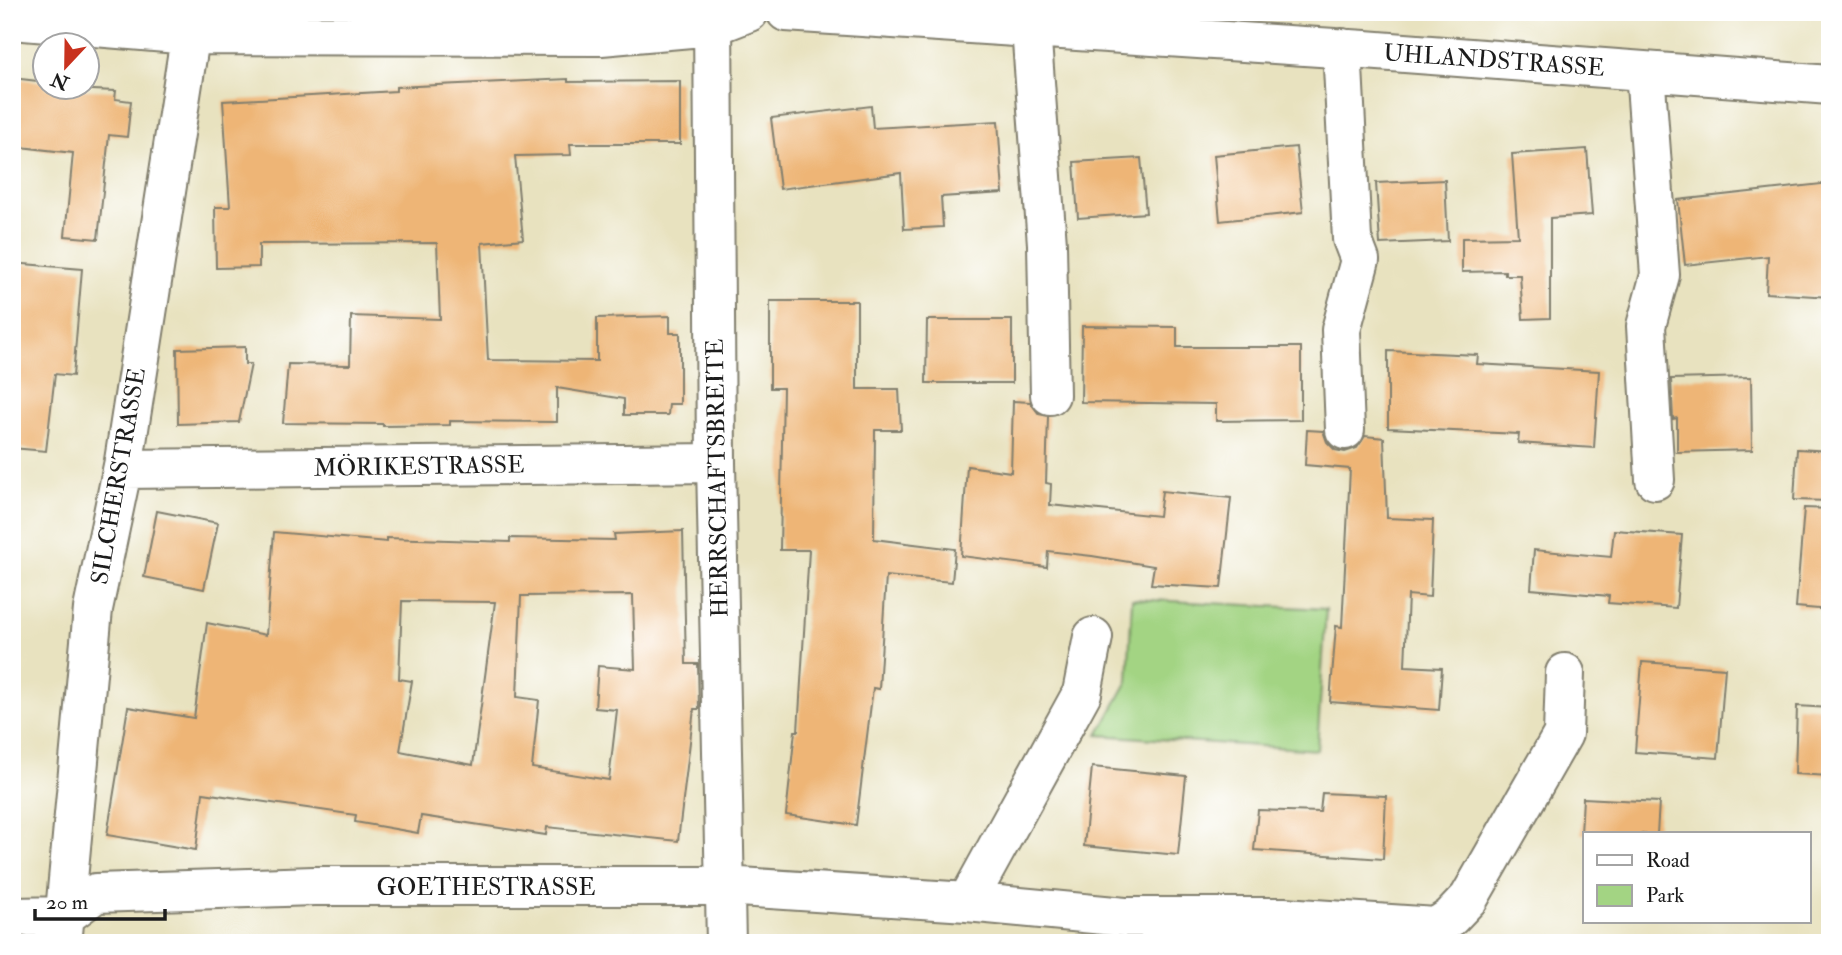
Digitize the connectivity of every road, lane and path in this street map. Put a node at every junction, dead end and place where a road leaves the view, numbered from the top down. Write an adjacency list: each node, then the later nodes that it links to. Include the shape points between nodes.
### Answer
1 (749, 12): 3 (street)
2 (786, 12): 6 (street, UHLANDSTRASSE)
3 (713, 19): 5 (street, via 601,36); 12 (street, HERRSCHAFTSBREITE)
4 (12, 20): 5 (street)
5 (192, 24): 13 (street, SILCHERSTRASSE)
6 (1031, 28): 7 (street, UHLANDSTRASSE); 10 (street, via 1047,244)
7 (1342, 48): 8 (street, UHLANDSTRASSE); 11 (street, via 1352,239 1360,260 1341,330)
8 (1646, 71): 9 (street, UHLANDSTRASSE); 14 (street, via 1660,275 1646,326)
9 (1830, 85)
10 (1050, 395)
11 (1345, 430)
12 (716, 463): 13 (street, MÖRIKESTRASSE); 17 (street, HERRSCHAFTSBREITE)
13 (122, 469): 20 (street, SILCHERSTRASSE, via 93,609)
14 (1655, 480)
15 (1093, 637): 18 (street, via 1082,693)
16 (1565, 673): 18 (street, GOETHESTRASSE, via 1563,734 1469,898 1436,927 1284,917 1125,917)
17 (725, 886): 18 (street, GOETHESTRASSE); 20 (street, GOETHESTRASSE, via 314,886 96,893); 21 (street, HERRSCHAFTSBREITE)
18 (967, 902)
19 (12, 917): 20 (street)
20 (64, 929)
21 (726, 943)

